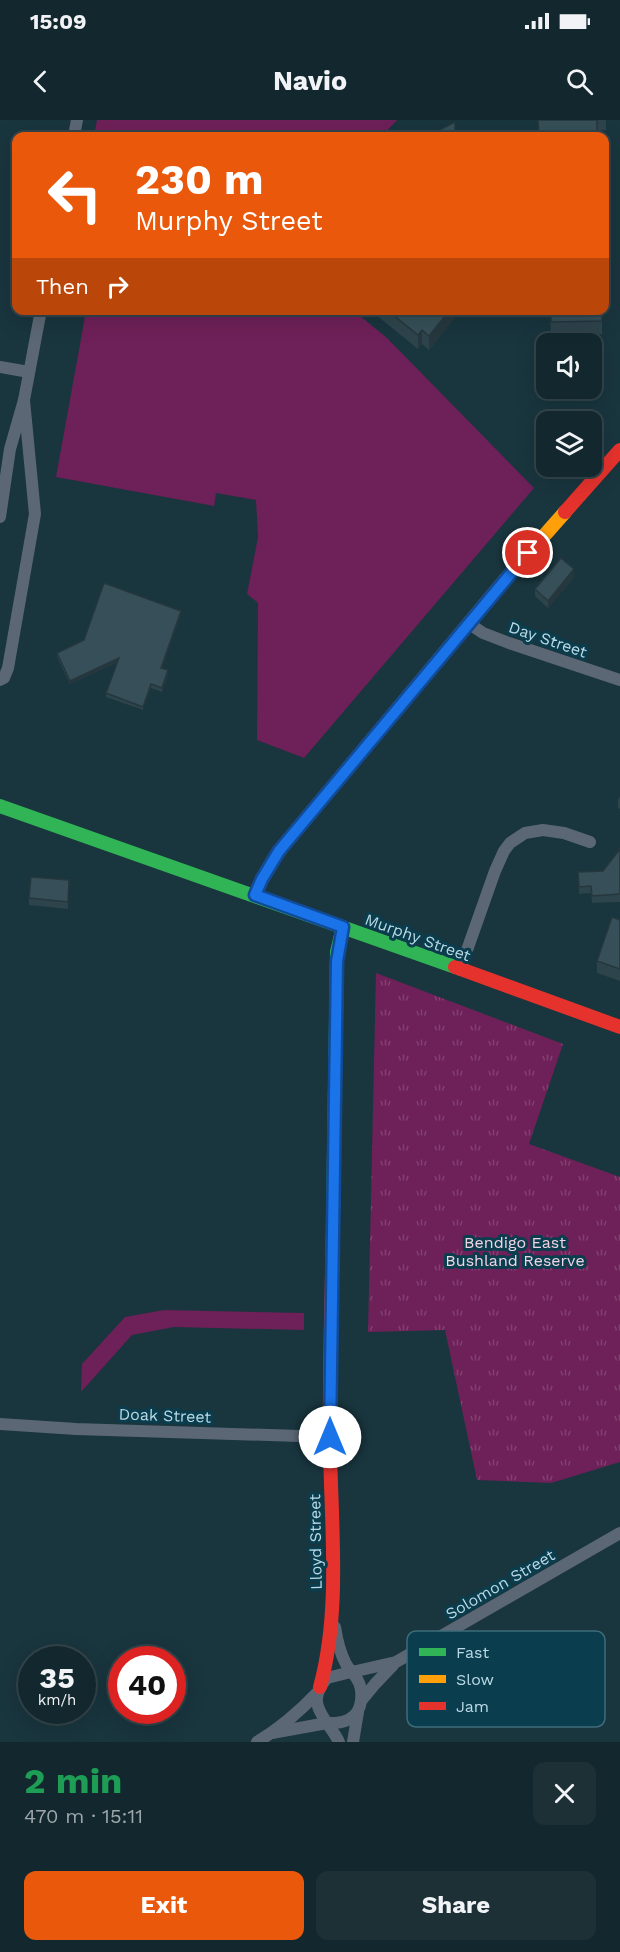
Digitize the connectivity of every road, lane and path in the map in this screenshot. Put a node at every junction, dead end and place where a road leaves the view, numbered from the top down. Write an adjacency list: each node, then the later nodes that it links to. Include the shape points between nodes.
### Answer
1 (40, 315): 3 (street)
2 (0, 367): 3 (street)
3 (29, 372): 4 (street)
4 (24, 400): 6 (street, via 10,449); 9 (street, via 35,514 8,668)
5 (620, 450): 7 (street)
6 (0, 517)
7 (468, 623): 8 (street, Day Street, via 509,643); 12 (street, via 279,851)
8 (620, 680)
9 (0, 681)
10 (0, 806): 12 (street, Murphy Street)
11 (590, 842): 14 (street, via 543,830 525,833 510,843 495,871)
12 (255, 895): 13 (street, Murphy Street)
13 (343, 927): 14 (street, Murphy Street); 17 (street, Lloyd Street, via 337,961)
14 (460, 970): 15 (street, Murphy Street)
15 (620, 1027)
16 (0, 1424): 17 (street, Doak Street)
17 (330, 1437): 19 (street, Lloyd Street)
18 (620, 1533): 20 (street, Solomon Street)
19 (333, 1616): 23 (street, Lloyd Street, via 341,1652); 24 (street, Lloyd Street)
20 (450, 1631)
21 (407, 1656): 22 (street, Solomon Street)
22 (396, 1662): 23 (street, Solomon Street); 25 (street, Solomon Street)
23 (351, 1672): 24 (street, via 327,1678); 25 (street, via 360,1685)
24 (319, 1690): 26 (street, via 318,1709); 27 (street)
25 (360, 1706): 26 (street, via 348,1720); 30 (street)
26 (328, 1723): 27 (street); 29 (street)
27 (271, 1734): 28 (street)
28 (257, 1742)
29 (339, 1742)
30 (353, 1742)

